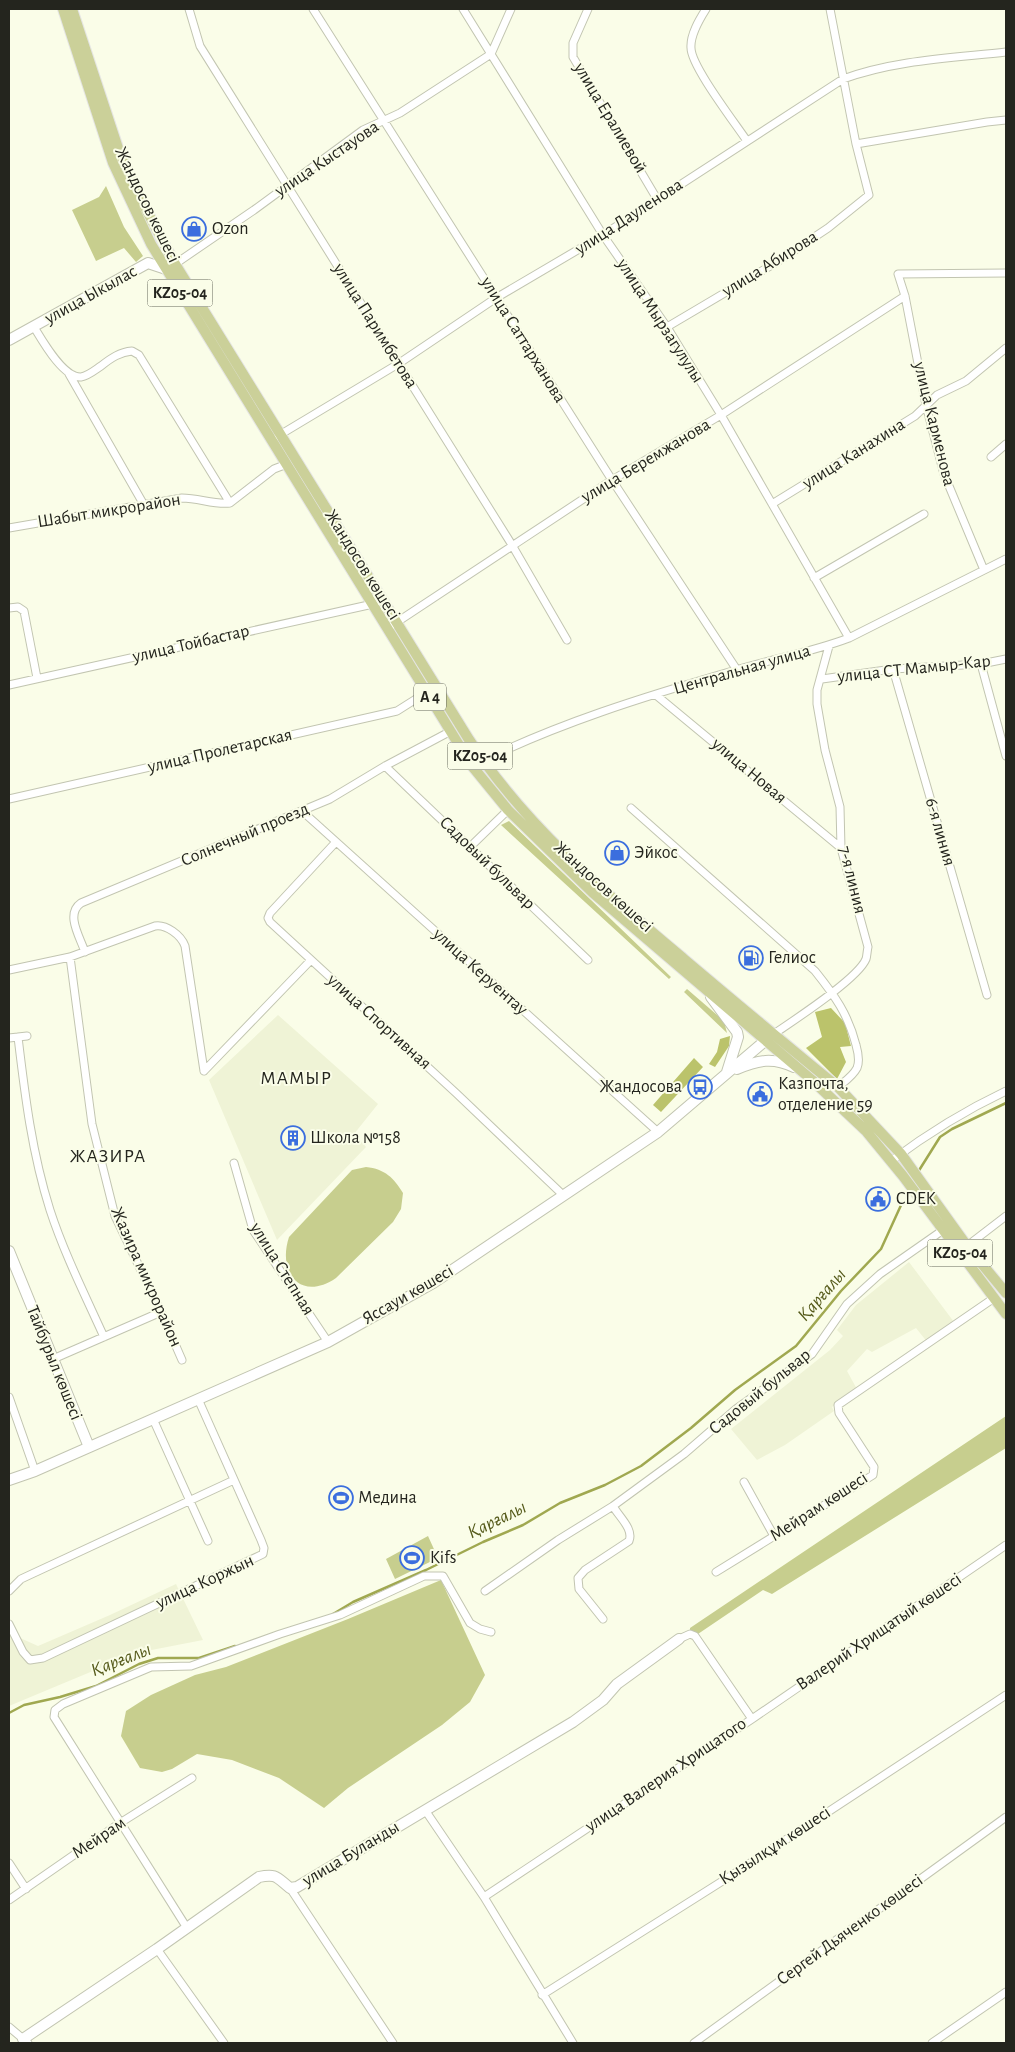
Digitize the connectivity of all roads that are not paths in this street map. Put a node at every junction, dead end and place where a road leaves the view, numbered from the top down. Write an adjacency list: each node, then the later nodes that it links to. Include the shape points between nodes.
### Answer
1 (63, 9): 20 (main road, Жандосов көшесі / KZ05-04, via 112,163 151,244)
2 (72, 9): 20 (main road, Жандосов көшесі / KZ05-04, via 119,151)
3 (189, 9): 17 (street, улица Паримбетова, via 200,46)
4 (314, 9): 13 (street, улица Саттарханова)
5 (463, 9): 11 (street, улица Мырзагулулы)
6 (511, 9): 11 (street)
7 (588, 9): 18 (street, улица Ералиевой, via 573,43 573,57)
8 (703, 9): 15 (street, via 690,49 695,64)
9 (830, 9): 12 (street)
10 (1006, 52): 12 (street, улица Дауленова, via 896,64)
11 (491, 54): 13 (street, улица Кыстауова, via 400,113); 19 (street, улица Мырзагулулы)
12 (843, 79): 15 (street, улица Дауленова); 16 (street)
13 (385, 119): 17 (street, улица Кыстауова, via 362,130); 23 (street, улица Саттарханова)
14 (1006, 120): 16 (street)
15 (747, 141): 18 (street, улица Дауленова)
16 (856, 144): 25 (street, улица Абирова, via 869,195 828,228 777,262)
17 (287, 184): 20 (street, улица Кыстауова); 28 (street, улица Паримбетова)
18 (657, 199): 19 (street, улица Дауленова)
19 (604, 235): 23 (street, улица Дауленова); 25 (street, улица Мырзагулулы)
20 (170, 266): 24 (street, улица Ыкылас, via 148,263); 32 (main road, Жандосов көшесі / KZ05-04); 33 (main road, Жандосов көшесі / KZ05-04)
21 (1006, 273): 22 (street, улица Карменова, via 898,274)
22 (905, 296): 30 (street, улица Карменова); 31 (street, улица Беремжанова)
23 (496, 298): 28 (street, улица Дауленова); 37 (street, улица Саттарханова)
24 (34, 326): 26 (street, улица Ыкылас); 29 (street)
25 (667, 327): 31 (street, улица Мырзагулулы)
26 (9, 340)
27 (1006, 348): 30 (street, улица Канахина, via 973,376 937,395)
28 (398, 364): 32 (street, улица Дауленова); 43 (street, улица Паримбетова)
29 (69, 374): 38 (street, via 82,377 125,351 139,355); 39 (street)
30 (926, 405): 40 (street, улица Канахина, via 915,416); 45 (street, улица Карменова, via 944,474)
31 (721, 415): 37 (street, улица Беремжанова); 40 (street, улица Мырзагулулы)
32 (282, 434): 33 (street, улица Дауленова); 49 (main road, Жандосов көшесі / KZ05-04)
33 (272, 440): 36 (main road, Жандосов көшесі / KZ05-04)
34 (1006, 444): 35 (street)
35 (991, 457)
36 (286, 464): 38 (street, via 274,469); 47 (main road, Жандосов көшесі / KZ05-04)
37 (612, 480): 43 (street, улица Беремжанова); 57 (street, улица Саттарханова)
38 (230, 502): 39 (street, Шабыт микрорайон, via 223,504 190,498)
39 (144, 504): 42 (street, Шабыт микрорайон)
40 (772, 504): 46 (street, улица Мырзагулулы)
41 (924, 514): 46 (street)
42 (9, 528)
43 (512, 545): 49 (street, улица Беремжанова); 52 (street, улица Паримбетова)
44 (1006, 559): 45 (street, Центральная улица)
45 (984, 570): 51 (street, Центральная улица)
46 (814, 578): 51 (street, улица Мырзагулулы)
47 (373, 604): 50 (main road, Жандосов көшесі / А 4); 58 (street, улица Тойбастар)
48 (9, 608): 58 (street, via 18,606 24,611)
49 (397, 621): 50 (street, улица Беремжанова); 65 (main road, Жандосов көшесі / KZ05-04)
50 (388, 628): 61 (main road, Жандосов көшесі / А 4)
51 (849, 638): 53 (street, Центральная улица)
52 (567, 640)
53 (829, 646): 57 (street, Центральная улица); 59 (street, 7-я линия)
54 (1006, 659): 55 (street, улица СТ Мамыр-Кар)
55 (981, 664): 56 (street, улица СТ Мамыр-Кар); 64 (street)
56 (893, 669): 59 (street, улица СТ Мамыр-Кар); 82 (street, 6-я линия)
57 (737, 670): 62 (street, Центральная улица)
58 (38, 678): 60 (street, улица Тойбастар)
59 (822, 680): 74 (street, 7-я линия, via 816,704 824,750 840,806)
60 (9, 685)
61 (427, 692): 63 (main road, Жандосов көшесі / А 4); 68 (street, улица Пролетарская, via 397,711)
62 (656, 695): 65 (street, Центральная улица, via 544,733); 74 (street, улица Новая)
63 (451, 731): 66 (street, Солнечный проезд); 67 (main road, Жандосов көшесі / А 4)
64 (1006, 756)
65 (483, 760): 67 (street, Центральная улица); 85 (main road, Жандосов көшесі / KZ05-04, via 515,803 604,892)
66 (385, 766): 71 (street, Солнечный проезд, via 330,799); 73 (street, Садовый бульвар)
67 (472, 766): 70 (main road, Жандосов көшесі / А 4)
68 (9, 799)
69 (632, 808): 81 (street, via 815,971)
70 (508, 810): 73 (street); 80 (main road, Жандосов көшесі / KZ05-04, via 593,893)
71 (302, 811): 72 (street, улица Керуентау); 75 (street, Солнечный проезд, via 76,906 74,920)
72 (335, 843): 77 (street, улица Спортивная, via 268,918); 91 (street, улица Керуентау)
73 (470, 846): 78 (street, Садовый бульвар)
74 (841, 848): 81 (street, 7-я линия, via 868,947 866,960)
75 (85, 952): 76 (street); 77 (street, via 159,926 183,940 204,1071)
76 (70, 957): 79 (street); 102 (street, Жазира микрорайон, via 92,1124 115,1216)
77 (311, 960): 95 (street, улица Спортивная)
78 (588, 960)
79 (9, 970)
80 (708, 992): 85 (main road, KZ05-04, via 751,1028); 87 (street, via 738,1032)
81 (833, 993): 85 (street, 7-я линия); 89 (street, via 852,1028 858,1056 858,1067)
82 (987, 995)
83 (27, 1036): 84 (street)
84 (18, 1037): 86 (street); 104 (street, via 31,1136 45,1191 69,1258)
85 (769, 1037): 87 (street, Яссауи көшесі); 88 (main road, KZ05-04); 89 (main road, KZ05-04)
86 (9, 1038)
87 (726, 1074): 88 (street, via 751,1063 769,1060 795,1067); 91 (street, Яссауи көшесі)
88 (812, 1080): 93 (main road, KZ05-04, via 866,1131)
89 (838, 1087): 92 (main road, KZ05-04)
90 (1006, 1091): 92 (street, via 929,1134)
91 (658, 1132): 95 (street, Яссауи көшесі)
92 (901, 1154): 93 (street); 98 (main road, KZ05-04)
93 (891, 1161): 97 (main road, KZ05-04)
94 (234, 1163): 105 (street, улица Степная, via 253,1230)
95 (564, 1196): 105 (street, Яссауи көшесі, via 433,1282)
96 (1006, 1216): 98 (street)
97 (943, 1230): 101 (main road, KZ05-04); 117 (street, Садовый бульвар, via 880,1274 847,1304 812,1354)
98 (967, 1246): 100 (main road, KZ05-04)
99 (9, 1251): 106 (street, Тайбурыл көшесі)
100 (1006, 1293)
101 (994, 1298): 103 (main road, KZ05-04); 118 (street, Мейрам көшесі, via 838,1405 839,1413 874,1467 873,1475)
102 (162, 1312): 104 (street); 107 (street, Жазира микрорайон)
103 (1006, 1314)
104 (104, 1336): 106 (street)
105 (328, 1342): 109 (street, Яссауи көшесі)
106 (53, 1359): 111 (street, Тайбурыл көшесі)
107 (182, 1360)
108 (9, 1397): 112 (street)
109 (198, 1399): 110 (street, Яссауи көшесі); 114 (street, улица Коржын)
110 (153, 1419): 111 (street, Яссауи көшесі); 116 (street)
111 (89, 1446): 112 (street, Яссауи көшесі)
112 (35, 1472): 113 (street, Яссауи көшесі)
113 (9, 1480)
114 (234, 1480): 116 (street); 125 (street, улица Коржын, via 261,1540 263,1554 43,1658 30,1660)
115 (744, 1482): 118 (street)
116 (191, 1501): 119 (street); 122 (street, via 21,1579)
117 (613, 1506): 123 (street, Садовый бульвар); 124 (street, via 630,1530 629,1541 578,1578 580,1589)
118 (774, 1536): 121 (street, Мейрам көшесі)
119 (208, 1540)
120 (1006, 1545): 129 (street, Валерий Хрищатый көшесі)
121 (716, 1572)
122 (9, 1591)
123 (485, 1591)
124 (603, 1619)
125 (9, 1624)
126 (491, 1632): 133 (street, via 470,1623 443,1576 424,1576 340,1615 191,1666 150,1667 63,1704 54,1717)
127 (679, 1639): 129 (street, улица Валерия Хрищатого, via 690,1634 695,1636); 131 (street, улица Буланды, via 617,1684 588,1712)
128 (1006, 1695): 142 (street, Қызылқұм көшесі)
129 (752, 1719): 137 (street, улица Валерия Хрищатого)
130 (192, 1778): 133 (street, Мейрам)
131 (425, 1810): 135 (street, улица Буланды, via 297,1887); 137 (street)
132 (1006, 1817): 148 (street, Сергей Дьяченко көшесі)
133 (120, 1823): 136 (street, Мейрам); 139 (street)
134 (9, 1863): 136 (street)
135 (290, 1888): 139 (street, улица Буланды, via 279,1877 270,1874 259,1877); 146 (street)
136 (26, 1889): 138 (street, Мейрам)
137 (484, 1897): 142 (street)
138 (9, 1900)
139 (187, 1928): 140 (street, улица Буланды)
140 (157, 1949): 144 (street, улица Буланды); 145 (street)
141 (1006, 1992): 149 (street)
142 (542, 1995): 147 (street)
143 (9, 2027): 144 (street)
144 (26, 2041)
145 (224, 2043)
146 (393, 2043)
147 (573, 2043)
148 (694, 2043)
149 (932, 2043)

